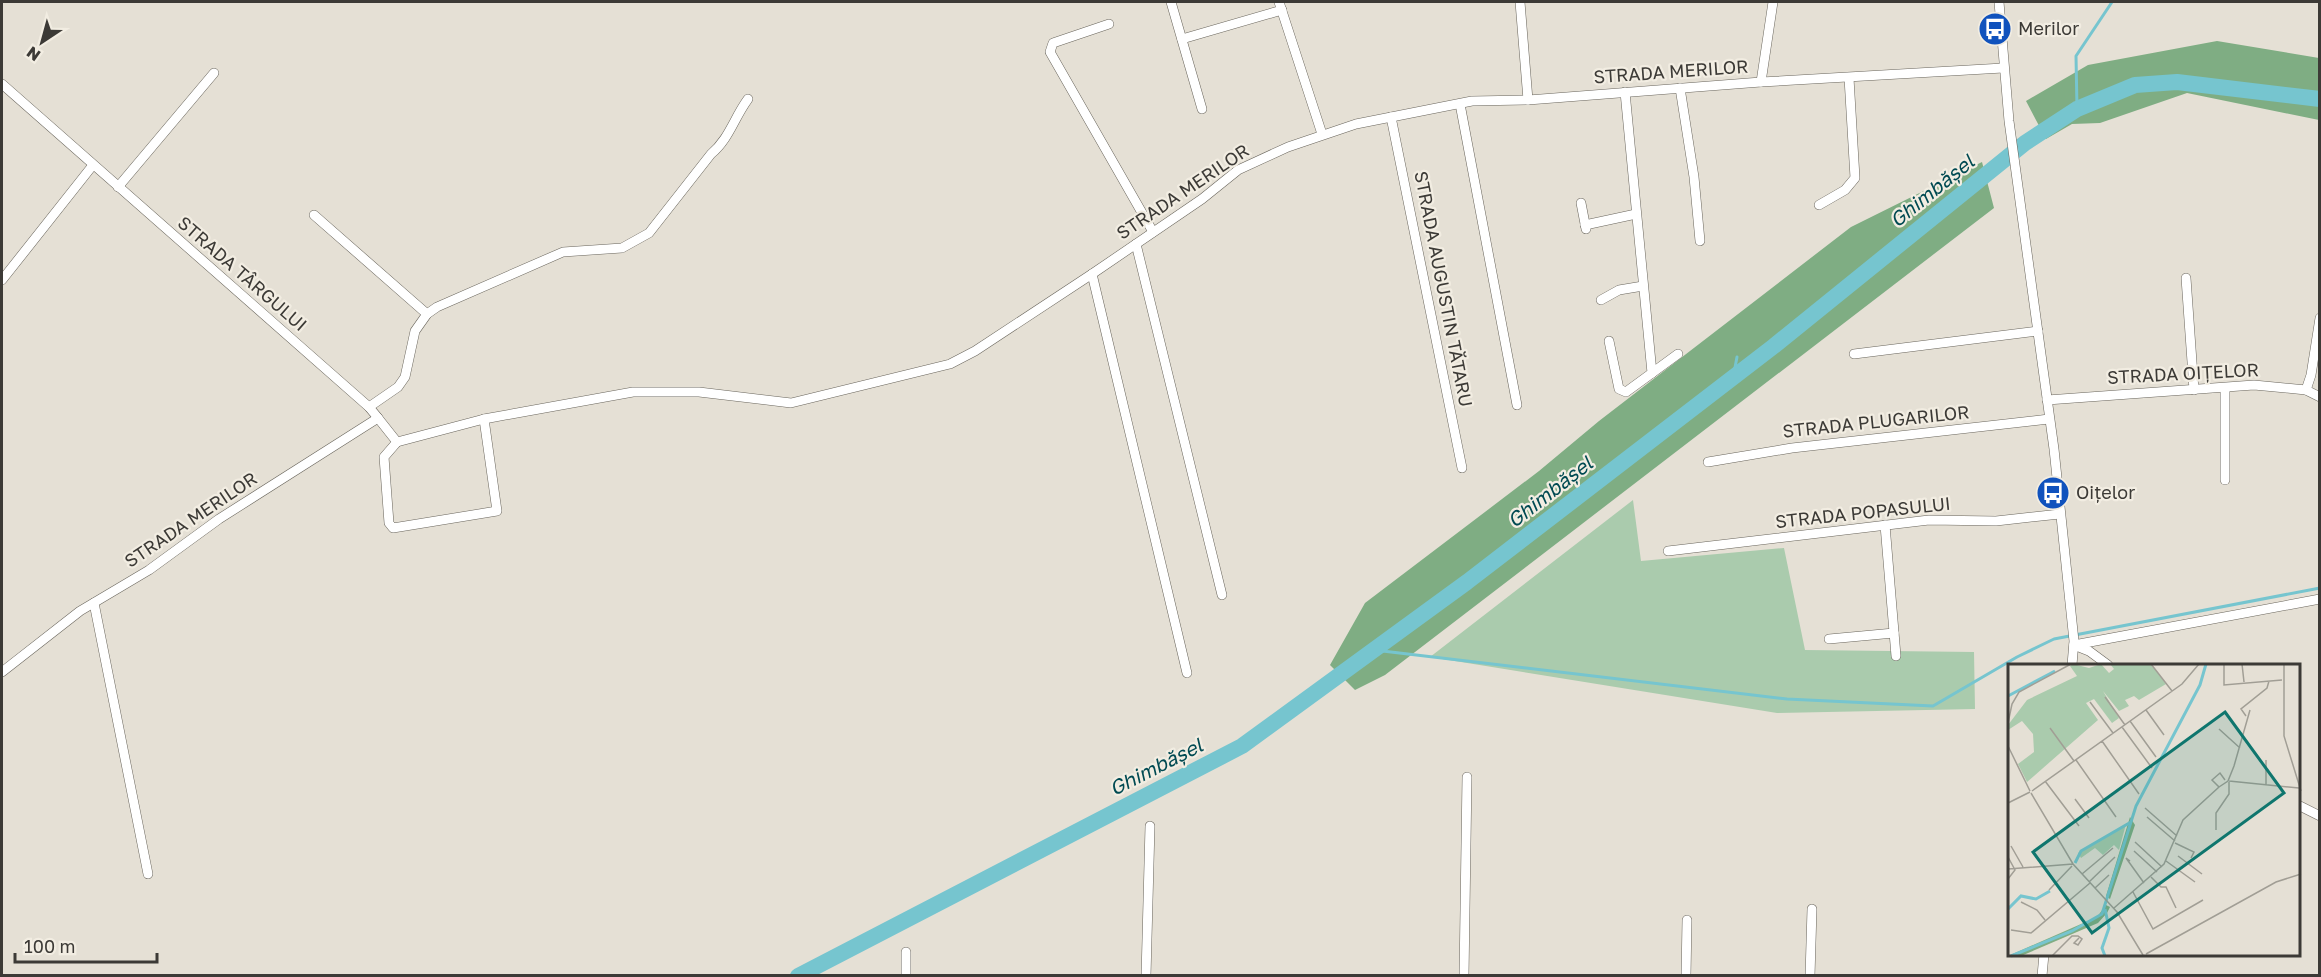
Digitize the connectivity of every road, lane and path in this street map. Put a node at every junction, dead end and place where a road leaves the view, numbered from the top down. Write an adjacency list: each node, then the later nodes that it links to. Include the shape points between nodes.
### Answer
1 (1171, 2): 7 (street)
2 (1520, 2): 16 (street)
3 (1773, 2): 11 (street)
4 (1999, 2): 8 (street)
5 (1281, 6): 7 (street); 20 (street)
6 (1109, 24): 27 (street, via 1053,43 1050,52)
7 (1182, 39): 18 (street)
8 (2003, 68): 10 (street, STRADA MERILOR); 37 (street)
9 (214, 73): 22 (street)
10 (1849, 78): 11 (street, STRADA MERILOR); 24 (street, via 1855,178 1845,190)
11 (1761, 82): 13 (street, STRADA MERILOR)
12 (2, 84): 21 (street, STRADA TÂRGULUI)
13 (1680, 88): 14 (street, STRADA MERILOR); 28 (street)
14 (1625, 92): 16 (street, STRADA MERILOR); 25 (street)
15 (748, 99): 35 (street, via 735,116 723,144 641,240 612,250 563,252)
16 (1528, 100): 17 (street, STRADA MERILOR)
17 (1460, 104): 19 (street, STRADA MERILOR); 47 (street)
18 (1202, 109)
19 (1392, 117): 20 (street, STRADA MERILOR); 54 (street, STRADA AUGUSTIN TĂTARU)
20 (1322, 134): 27 (street, STRADA MERILOR, via 1238,170)
21 (93, 165): 22 (street, STRADA TÂRGULUI); 32 (street)
22 (118, 187): 48 (street, STRADA TÂRGULUI)
23 (1581, 203): 25 (street, via 1586,228)
24 (1819, 206)
25 (1636, 214): 33 (street)
26 (314, 215): 35 (street)
27 (1153, 232): 29 (street, STRADA MERILOR)
28 (1700, 241)
29 (1136, 244): 30 (street, STRADA MERILOR); 59 (street)
30 (1092, 274): 50 (street, STRADA MERILOR, via 957,361 800,402 699,392 633,392); 69 (street)
31 (2186, 278): 43 (street)
32 (2, 280)
33 (1643, 286): 34 (street, via 1619,290); 41 (street)
34 (1601, 300)
35 (427, 314): 48 (street, via 415,331 405,377 398,387)
36 (2319, 318): 44 (street)
37 (2038, 331): 40 (street); 46 (street)
38 (1609, 341): 41 (street, via 1622,392)
39 (1677, 354): 41 (street)
40 (1854, 354)
41 (1652, 373)
42 (2225, 388): 43 (street, STRADA OIȚELOR); 44 (street, STRADA OIȚELOR); 55 (street)
43 (2194, 390): 46 (street, STRADA OIȚELOR)
44 (2306, 390): 45 (street, STRADA OIȚELOR)
45 (2319, 397)
46 (2047, 400): 51 (street)
47 (1517, 405)
48 (369, 408): 49 (street, STRADA TÂRGULUI)
49 (378, 418): 52 (street); 61 (street, STRADA MERILOR)
50 (484, 419): 52 (street, STRADA MERILOR); 52 (street, via 497,511 390,526 384,457)
51 (2049, 419): 53 (street, STRADA PLUGARILOR, via 1792,448); 56 (street)
52 (397, 442)
53 (1708, 462)
54 (1462, 468)
55 (2225, 480)
56 (2060, 514): 57 (street, STRADA POPASULUI); 64 (street)
57 (1885, 525): 58 (street, STRADA POPASULUI); 62 (street)
58 (1668, 550)
59 (1222, 595)
60 (2319, 599): 64 (street)
61 (94, 603): 68 (street, STRADA MERILOR); 74 (street)
62 (1894, 633): 63 (street); 65 (street)
63 (1828, 639)
64 (2074, 643): 66 (street); 67 (street)
65 (1896, 656)
66 (2072, 664)
67 (2107, 664)
68 (2, 672)
69 (1187, 673)
70 (1467, 777): 81 (street)
71 (2300, 805): 72 (street)
72 (2319, 816)
73 (1150, 826): 80 (street)
74 (148, 874)
75 (1812, 909): 83 (street)
76 (1687, 920): 82 (street)
77 (906, 952): 79 (street)
78 (2044, 956): 84 (street)
79 (906, 975)
80 (1146, 975)
81 (1464, 975)
82 (1686, 975)
83 (1810, 975)
84 (2042, 975)

